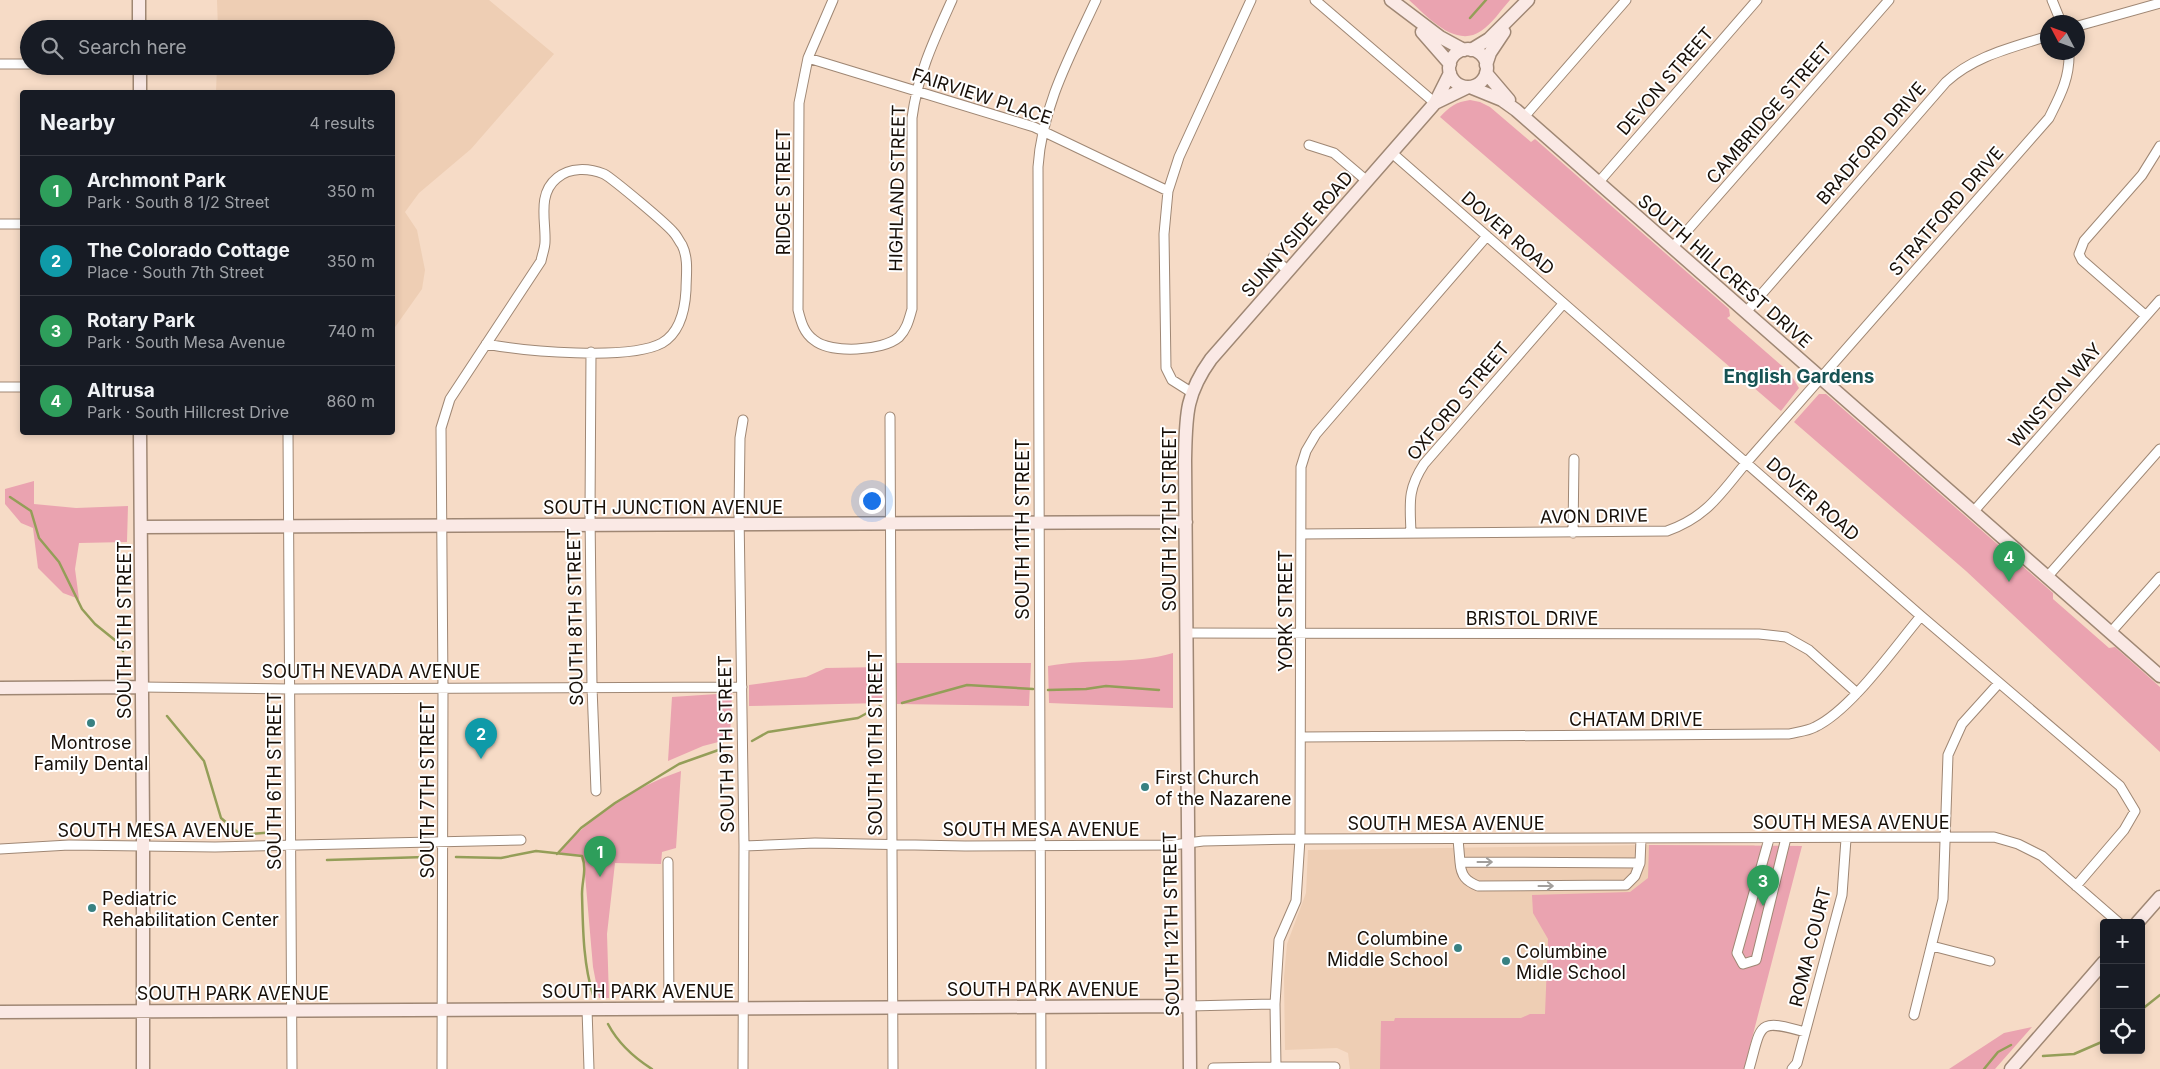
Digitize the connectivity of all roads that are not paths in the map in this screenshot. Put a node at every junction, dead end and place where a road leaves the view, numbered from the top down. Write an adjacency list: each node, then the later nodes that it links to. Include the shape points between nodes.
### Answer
1 (139, 0): 15 (street)
2 (833, 0): 19 (street, RIDGE STREET)
3 (952, 0): 28 (street, HIGHLAND STREET, via 925,60)
4 (1096, 0): 31 (street, SOUTH 11TH STREET, via 1055,89)
5 (1251, 0): 37 (street, via 1180,157)
6 (1316, 0): 29 (street)
7 (1391, 0): 18 (street, via 1440,37); 23 (street, via 1438,48)
8 (1626, 0): 30 (street)
9 (1757, 0): 36 (street, DEVON STREET)
10 (1889, 0): 41 (street, CAMBRIDGE STREET)
11 (2052, 0): 14 (street)
12 (1526, 3): 18 (street, via 1488,38); 24 (street, via 1495,45)
13 (2159, 5): 16 (street)
14 (2058, 15)
15 (140, 20)
16 (2085, 24)
17 (2040, 39): 46 (street, BRADFORD DRIVE, via 1985,56 1960,69 1946,82)
18 (1467, 50): 23 (street, via 1456,55); 24 (street, via 1480,55)
19 (808, 58): 28 (street, FAIRVIEW PLACE); 49 (street, RIDGE STREET, via 799,103 798,310 807,333 819,344)
20 (2069, 60): 51 (street, STRATFORD DRIVE, via 2064,91 2049,118)
21 (0, 64): 22 (street)
22 (20, 64)
23 (1450, 68): 26 (street, via 1456,82); 29 (street, SUNNYSIDE ROAD)
24 (1486, 69): 26 (street, via 1480,83); 30 (street)
25 (140, 75): 27 (street)
26 (1469, 87): 29 (street, SUNNYSIDE ROAD); 30 (street, via 1502,100)
27 (140, 90)
28 (915, 92): 31 (street, FAIRVIEW PLACE); 49 (street, HIGHLAND STREET, via 912,118 912,309 908,323 892,342)
29 (1435, 103): 34 (street, SUNNYSIDE ROAD)
30 (1520, 113): 36 (street, SOUTH HILLCREST DRIVE)
31 (1043, 131): 37 (street, FAIRVIEW PLACE); 63 (street, SOUTH 11TH STREET, via 1038,182)
32 (1309, 144): 35 (street, via 1334,153)
33 (2160, 146): 47 (street, via 2142,175 2084,241 2078,254)
34 (1392, 153): 35 (street, SUNNYSIDE ROAD); 40 (street, DOVER ROAD)
35 (1366, 181): 43 (street, SUNNYSIDE ROAD)
36 (1598, 183): 41 (street, SOUTH HILLCREST DRIVE)
37 (1168, 191): 54 (street, via 1164,234 1166,368 1172,380)
38 (0, 224): 39 (street)
39 (20, 224)
40 (1487, 236): 45 (street, DOVER ROAD); 73 (street, YORK STREET, via 1316,434 1301,467)
41 (1672, 248): 46 (street, SOUTH HILLCREST DRIVE)
42 (1273, 257): 43 (street)
43 (1288, 271): 54 (street, SUNNYSIDE ROAD, via 1211,359)
44 (2160, 300): 47 (street, WINSTON WAY)
45 (1562, 304): 61 (street, DOVER ROAD); 71 (street, OXFORD STREET, via 1424,464 1415,478 1410,496)
46 (1746, 312): 51 (street, SOUTH HILLCREST DRIVE)
47 (2146, 316): 62 (street, WINSTON WAY)
48 (486, 344): 50 (street, SOUTH 7TH STREET, via 518,350); 50 (street, SOUTH 7TH STREET, via 541,261 545,244 543,207 547,191 557,178 570,171 587,169 605,175 673,232 686,258 686,306 678,326 664,342 643,350); 68 (street, SOUTH 7TH STREET, via 450,398 441,428)
49 (858, 349)
50 (591, 352): 65 (street, SOUTH 8TH STREET)
51 (1822, 378): 61 (street, AVON DRIVE); 62 (street, SOUTH HILLCREST DRIVE)
52 (0, 387): 53 (street)
53 (20, 387)
54 (1191, 392): 64 (street, SOUTH 12TH STREET, via 1186,420)
55 (890, 417): 67 (street, SOUTH 10TH STREET)
56 (743, 420): 66 (street, SOUTH 9TH STREET)
57 (140, 435): 69 (street, SOUTH 5TH STREET)
58 (288, 435): 70 (street, SOUTH 6TH STREET)
59 (2160, 449): 74 (street)
60 (1574, 458): 72 (street)
61 (1746, 463): 72 (street, AVON DRIVE, via 1708,509 1688,524 1667,531); 76 (street, DOVER ROAD)
62 (1974, 512): 74 (street, SOUTH HILLCREST DRIVE)
63 (1038, 522): 64 (street, SOUTH JUNCTION AVENUE); 67 (street, SOUTH JUNCTION AVENUE); 104 (street, SOUTH 11TH STREET)
64 (1186, 522): 78 (street, SOUTH 12TH STREET)
65 (590, 524): 66 (street, SOUTH JUNCTION AVENUE); 68 (street, SOUTH JUNCTION AVENUE); 83 (street, SOUTH 8TH STREET)
66 (739, 524): 67 (street, SOUTH JUNCTION AVENUE); 84 (street, SOUTH 9TH STREET)
67 (890, 524): 102 (street, SOUTH 10TH STREET)
68 (442, 525): 70 (street, SOUTH JUNCTION AVENUE); 86 (street, SOUTH 7TH STREET)
69 (141, 526): 70 (street, SOUTH JUNCTION AVENUE); 82 (street, SOUTH 5TH STREET)
70 (289, 526): 87 (street, SOUTH 6TH STREET)
71 (1411, 533): 72 (street, AVON DRIVE); 73 (street, AVON DRIVE)
72 (1574, 533)
73 (1301, 534): 79 (street, YORK STREET)
74 (2048, 576): 77 (street, SOUTH HILLCREST DRIVE)
75 (2160, 577): 77 (street)
76 (1921, 616): 81 (street, DOVER ROAD); 88 (street, CHATAM DRIVE)
77 (2111, 632): 80 (street, SOUTH HILLCREST DRIVE)
78 (1187, 633): 79 (street, BRISTOL DRIVE); 101 (street, SOUTH 12TH STREET)
79 (1301, 634): 88 (street, BRISTOL DRIVE, via 1760,634 1786,637 1809,650); 89 (street, YORK STREET)
80 (2160, 676)
81 (1999, 683): 92 (street, via 1962,724 1948,755); 110 (street, DOVER ROAD, via 2120,786 2135,811 2124,830)
82 (141, 687): 85 (street, SOUTH NEVADA AVENUE); 87 (street, SOUTH NEVADA AVENUE); 91 (street, SOUTH 5TH STREET)
83 (592, 687): 84 (street, SOUTH NEVADA AVENUE); 86 (street, SOUTH NEVADA AVENUE); 90 (street, SOUTH 8TH STREET)
84 (742, 687): 105 (street, SOUTH 9TH STREET)
85 (0, 688)
86 (443, 688): 87 (street, SOUTH NEVADA AVENUE); 100 (street, SOUTH 7TH STREET)
87 (290, 689): 103 (street, SOUTH 6TH STREET)
88 (1857, 693): 89 (street, CHATAM DRIVE, via 1836,714 1814,728 1789,734)
89 (1302, 737): 94 (street, YORK STREET)
90 (596, 791)
91 (143, 837): 103 (street, SOUTH MESA AVENUE); 106 (street, SOUTH MESA AVENUE); 124 (street, SOUTH 5TH STREET)
92 (1946, 837): 98 (street, SOUTH MESA AVENUE); 110 (street, SOUTH MESA AVENUE, via 1994,837 2018,844 2042,856); 114 (street, via 1943,899)
93 (1786, 838): 97 (street, SOUTH MESA AVENUE); 97 (street, via 1756,960 1743,964 1738,953); 98 (street, SOUTH MESA AVENUE)
94 (1300, 839): 95 (street, SOUTH MESA AVENUE); 101 (street, SOUTH MESA AVENUE); 117 (street, YORK STREET, via 1296,901 1279,940)
95 (1458, 839): 96 (street, SOUTH MESA AVENUE); 108 (street)
96 (1641, 839): 97 (street, SOUTH MESA AVENUE); 109 (street)
97 (1769, 839)
98 (1846, 839): 129 (street, ROMA COURT, via 1842,895)
99 (521, 840): 100 (street, SOUTH MESA AVENUE)
100 (442, 841): 103 (street, SOUTH MESA AVENUE); 126 (street, SOUTH 7TH STREET)
101 (1188, 843): 104 (street, SOUTH MESA AVENUE); 118 (street, SOUTH 12TH STREET)
102 (892, 844): 104 (street, SOUTH MESA AVENUE); 105 (street, SOUTH MESA AVENUE); 119 (street, SOUTH 10TH STREET)
103 (291, 845): 125 (street, SOUTH 6TH STREET)
104 (1041, 845): 120 (street, SOUTH 11TH STREET)
105 (744, 846): 122 (street, SOUTH 9TH STREET)
106 (0, 849)
107 (668, 862): 121 (street)
108 (1460, 862): 109 (street, one-way to 109); 109 (street, one-way to 109, via 1467,882 1478,886 1626,885 1635,876)
109 (1640, 863)
110 (2076, 886): 112 (street, SOUTH MESA AVENUE)
111 (2160, 897): 113 (street)
112 (2114, 919)
113 (2141, 919)
114 (1932, 946): 115 (street); 128 (street)
115 (1990, 961)
116 (2102, 964): 143 (street)
117 (1275, 1004): 118 (street, SOUTH PARK AVENUE); 131 (street, YORK STREET)
118 (1190, 1006): 120 (street, SOUTH PARK AVENUE); 141 (street, SOUTH 12TH STREET)
119 (893, 1007): 120 (street, SOUTH PARK AVENUE); 122 (street, SOUTH PARK AVENUE); 139 (street, SOUTH 10TH STREET)
120 (1040, 1007): 140 (street, SOUTH 11TH STREET)
121 (670, 1008): 122 (street, SOUTH PARK AVENUE); 123 (street, SOUTH PARK AVENUE)
122 (743, 1008): 138 (street, SOUTH 9TH STREET)
123 (587, 1009): 126 (street, SOUTH PARK AVENUE); 137 (street)
124 (142, 1010): 125 (street, SOUTH PARK AVENUE); 127 (street, SOUTH PARK AVENUE); 134 (street, SOUTH 5TH STREET)
125 (292, 1010): 126 (street, SOUTH PARK AVENUE); 135 (street, SOUTH 6TH STREET)
126 (442, 1010): 136 (street, SOUTH 7TH STREET)
127 (0, 1012)
128 (1914, 1015)
129 (1805, 1032): 130 (street, ROMA COURT); 142 (street, via 1777,1024 1766,1025 1760,1031)
130 (1794, 1066)
131 (1276, 1067): 132 (street); 133 (street)
132 (1335, 1067)
133 (1213, 1068)
134 (143, 1069)
135 (292, 1069)
136 (442, 1069)
137 (589, 1069)
138 (744, 1069)
139 (893, 1069)
140 (1041, 1069)
141 (1190, 1069)
142 (1750, 1069)
143 (2011, 1069)

